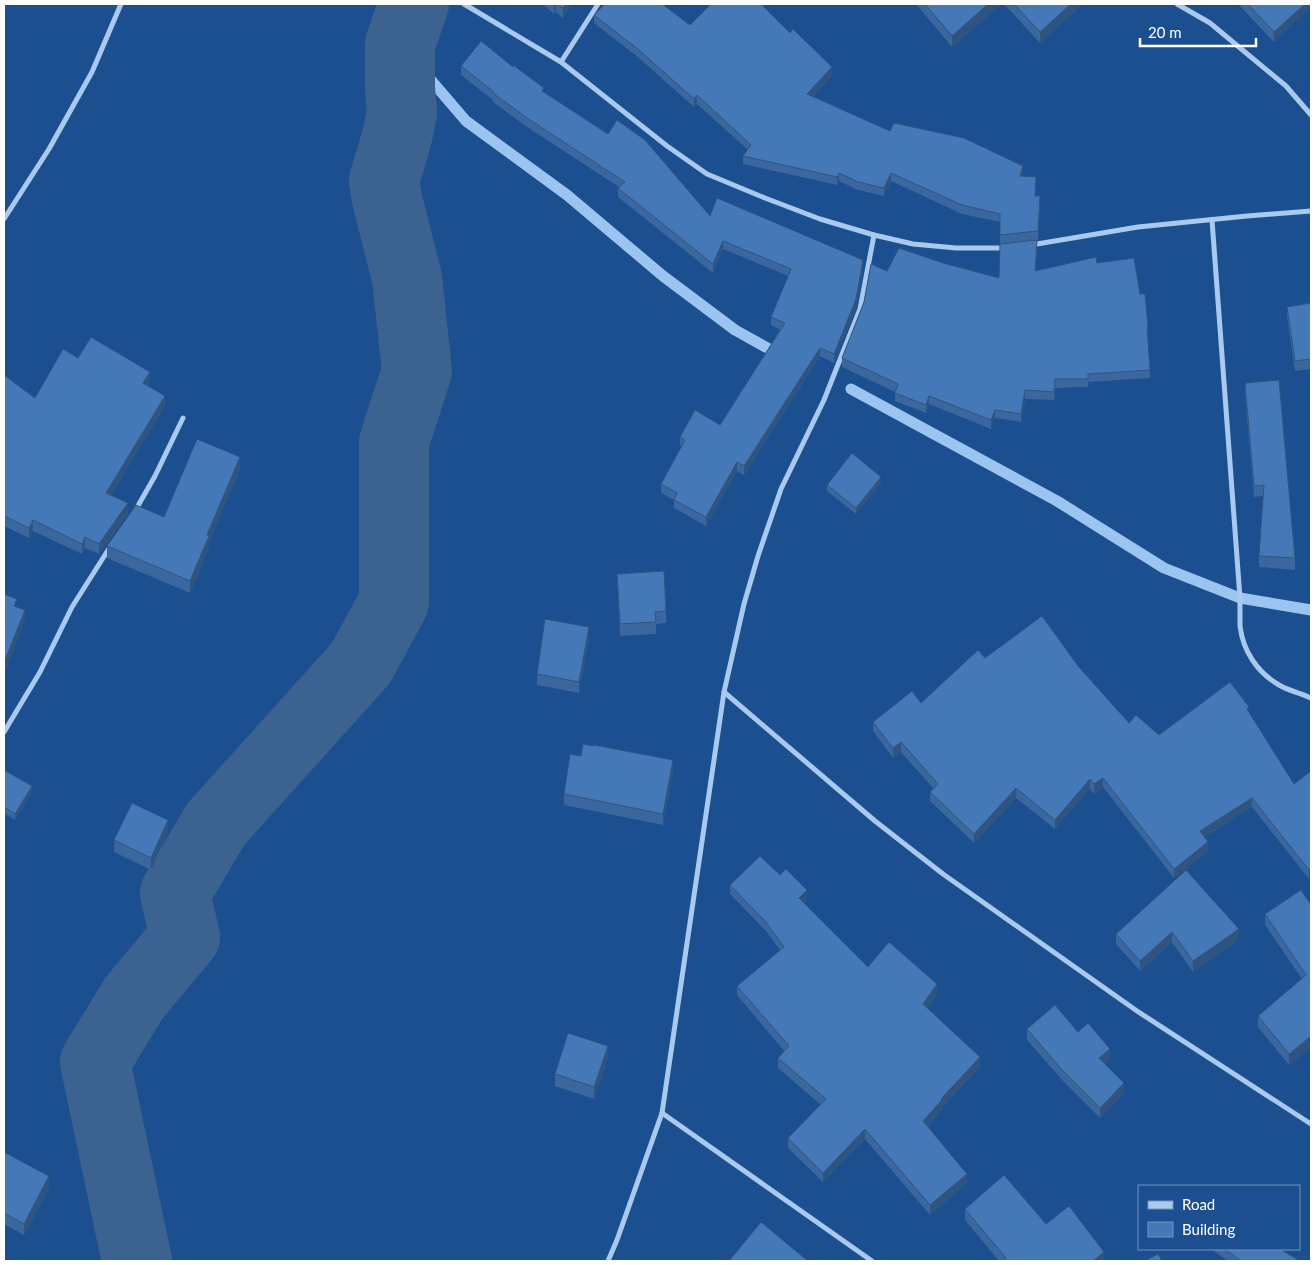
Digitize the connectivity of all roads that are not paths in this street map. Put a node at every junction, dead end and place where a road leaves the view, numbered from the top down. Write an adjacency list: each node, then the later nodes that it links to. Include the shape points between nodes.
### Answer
1 (121, 4): 8 (street, via 92,72 49,149)
2 (464, 4): 5 (street)
3 (598, 4): 5 (street)
4 (1177, 4): 6 (street, via 1210,23 1286,86)
5 (561, 62): 10 (street, via 707,174 820,219)
6 (1311, 115)
7 (1311, 211): 9 (street)
8 (4, 219)
9 (1212, 220): 11 (street, via 1138,227); 17 (street, via 1240,626 1253,662 1266,676)
10 (874, 235): 12 (street, via 913,244 956,248); 16 (street, via 860,309 824,400 778,498 758,556)
11 (1029, 245)
12 (1012, 247)
13 (183, 418): 14 (street)
14 (130, 520)
15 (113, 543): 18 (street, via 72,607 40,672)
16 (724, 692): 19 (street); 20 (street, via 875,822 943,874 1137,1011)
17 (1311, 698)
18 (4, 732)
19 (662, 1113): 21 (street); 22 (street)
20 (1311, 1124)
21 (608, 1261)
22 (872, 1261)

